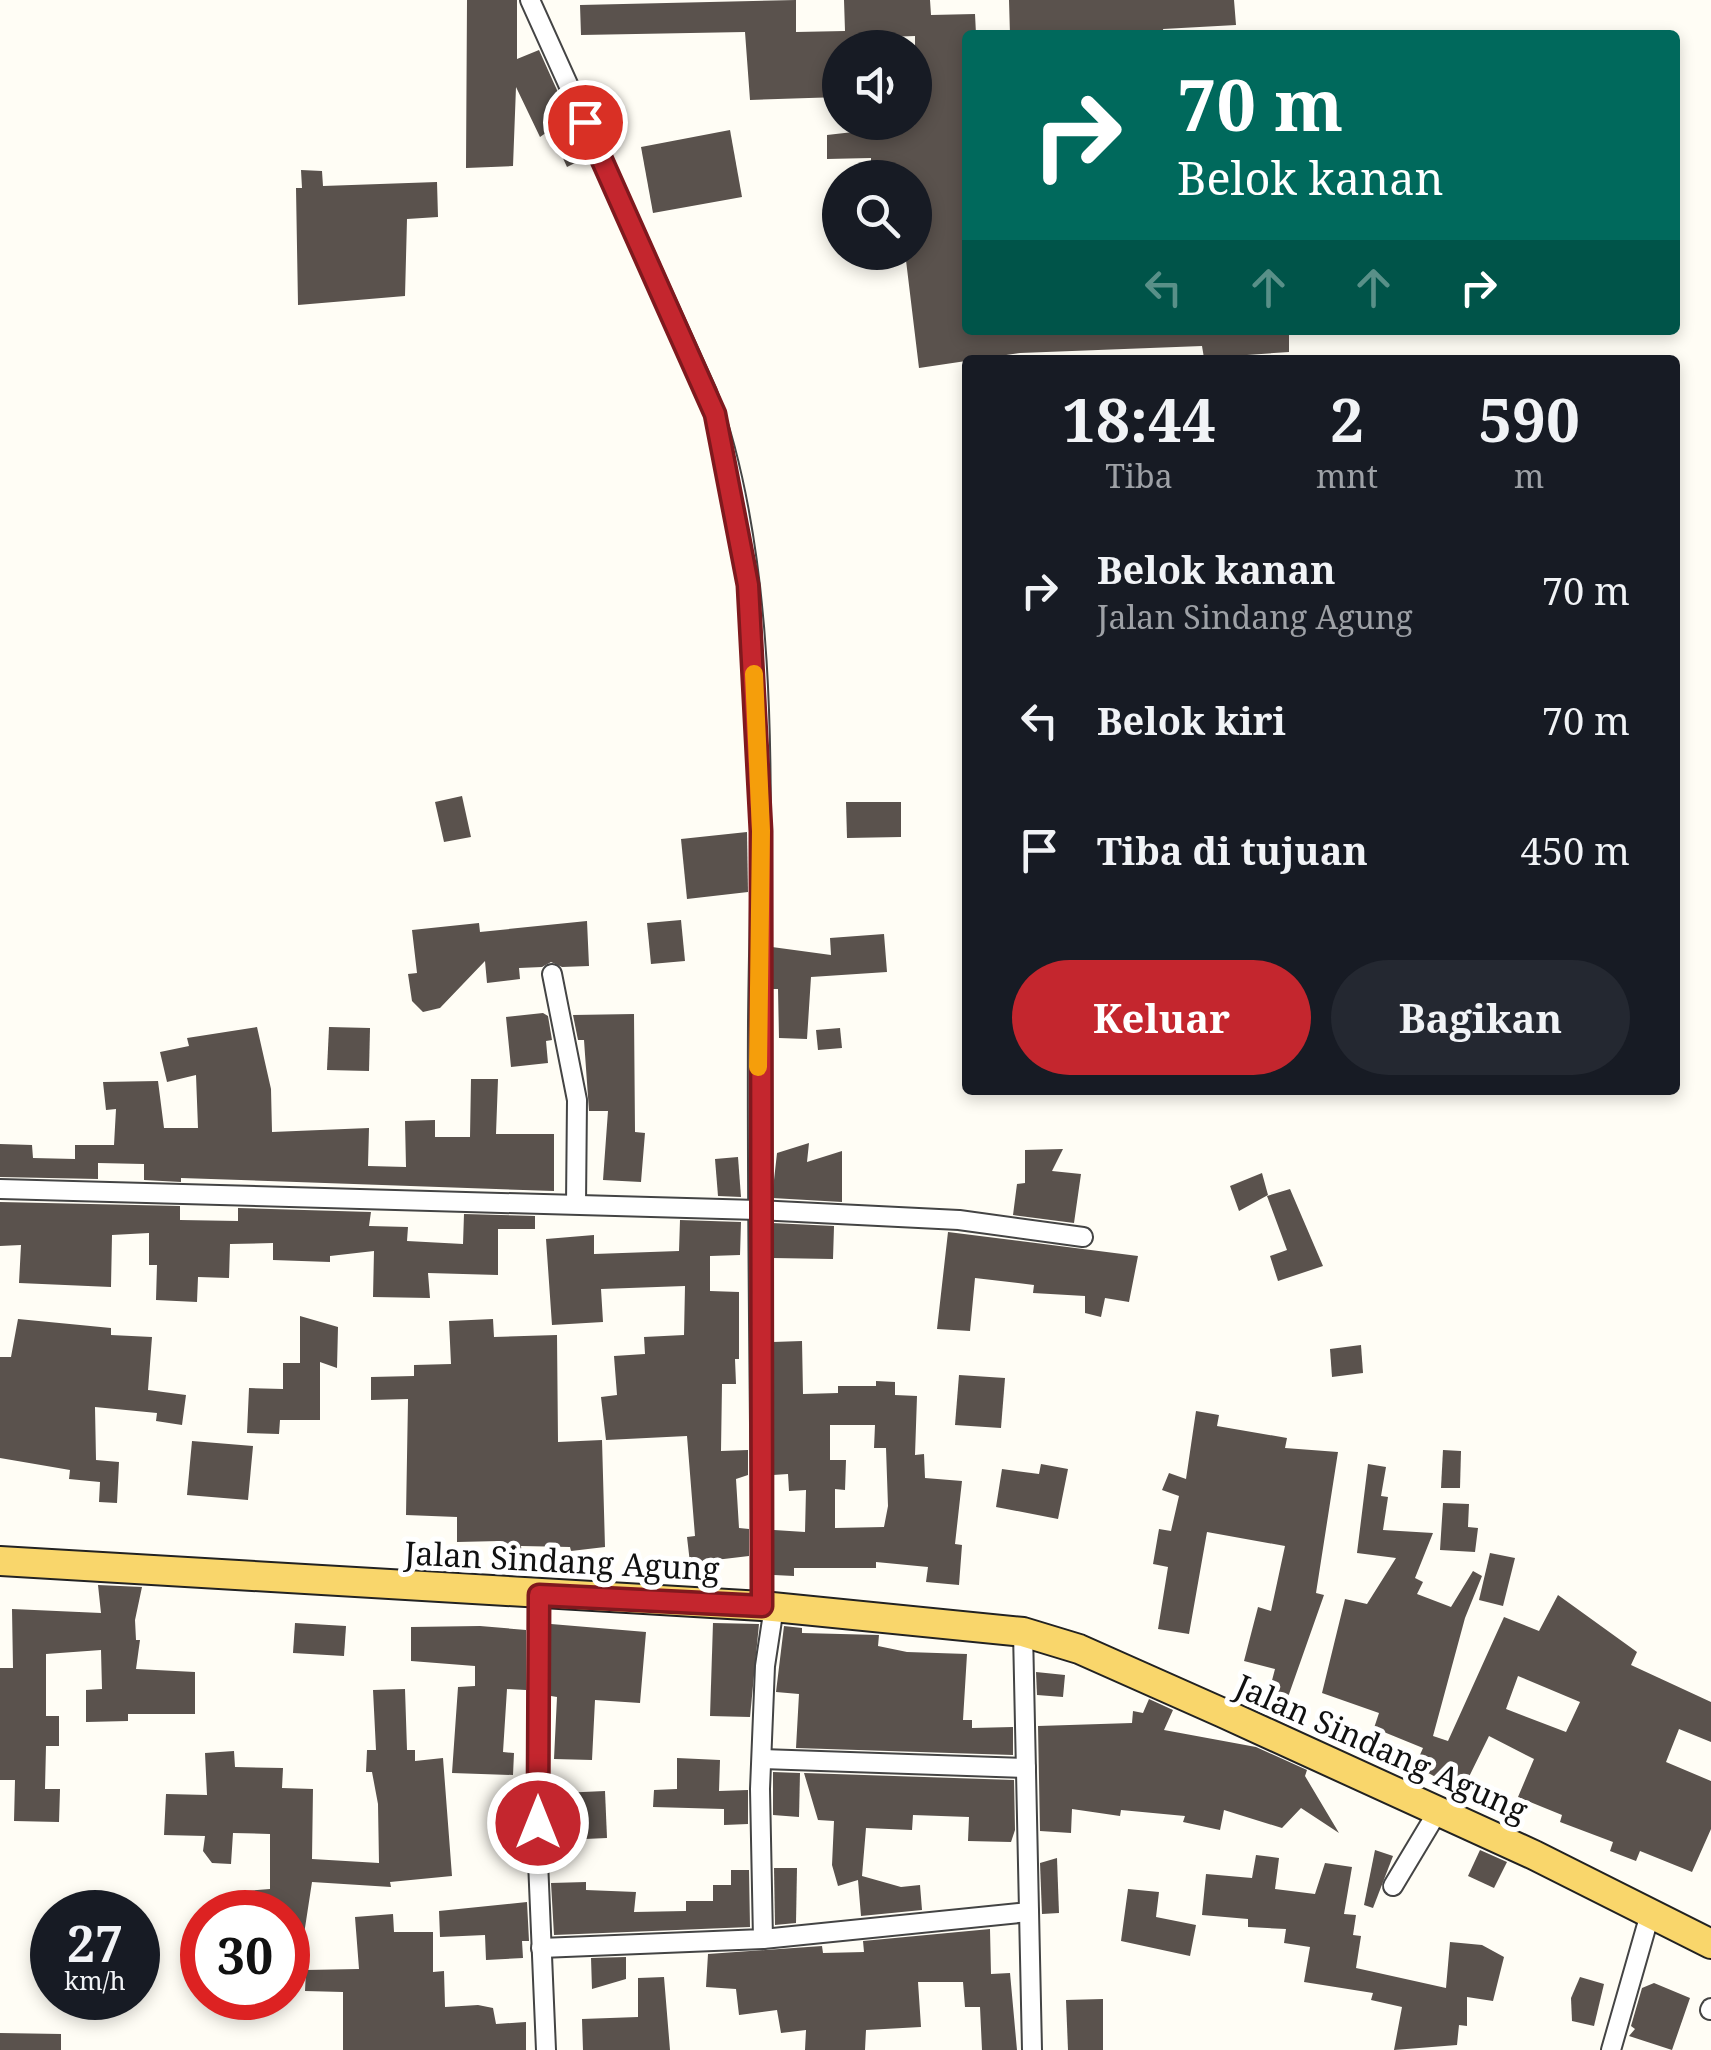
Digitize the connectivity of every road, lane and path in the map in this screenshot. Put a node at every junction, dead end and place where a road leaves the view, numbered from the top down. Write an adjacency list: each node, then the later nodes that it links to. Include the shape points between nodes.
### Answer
1 (530, 0): 5 (street, via 715,414 730,475 750,608 761,831)
2 (552, 974): 4 (street, via 577,1100)
3 (0, 1190): 4 (street)
4 (576, 1204): 5 (street)
5 (758, 1210): 6 (street, via 959,1220); 9 (street)
6 (1082, 1237)
7 (0, 1561): 8 (main road, Jalan Sindang Agung)
8 (539, 1595): 9 (main road, Jalan Sindang Agung); 19 (street)
9 (768, 1607): 10 (main road, Jalan Sindang Agung); 11 (street)
10 (1023, 1632): 12 (street); 13 (main road, Jalan Sindang Agung, via 1079,1649)
11 (762, 1759): 12 (street); 17 (street)
12 (1026, 1768): 15 (street)
13 (1438, 1811): 14 (street); 16 (main road, Jalan Sindang Agung)
14 (1393, 1886)
15 (1029, 1912): 17 (street); 21 (street)
16 (1650, 1914): 18 (main road, Jalan Sindang Agung); 22 (street)
17 (762, 1939): 19 (street)
18 (1711, 1944)
19 (541, 1948): 20 (street)
20 (546, 2050)
21 (1032, 2050)
22 (1611, 2050)

